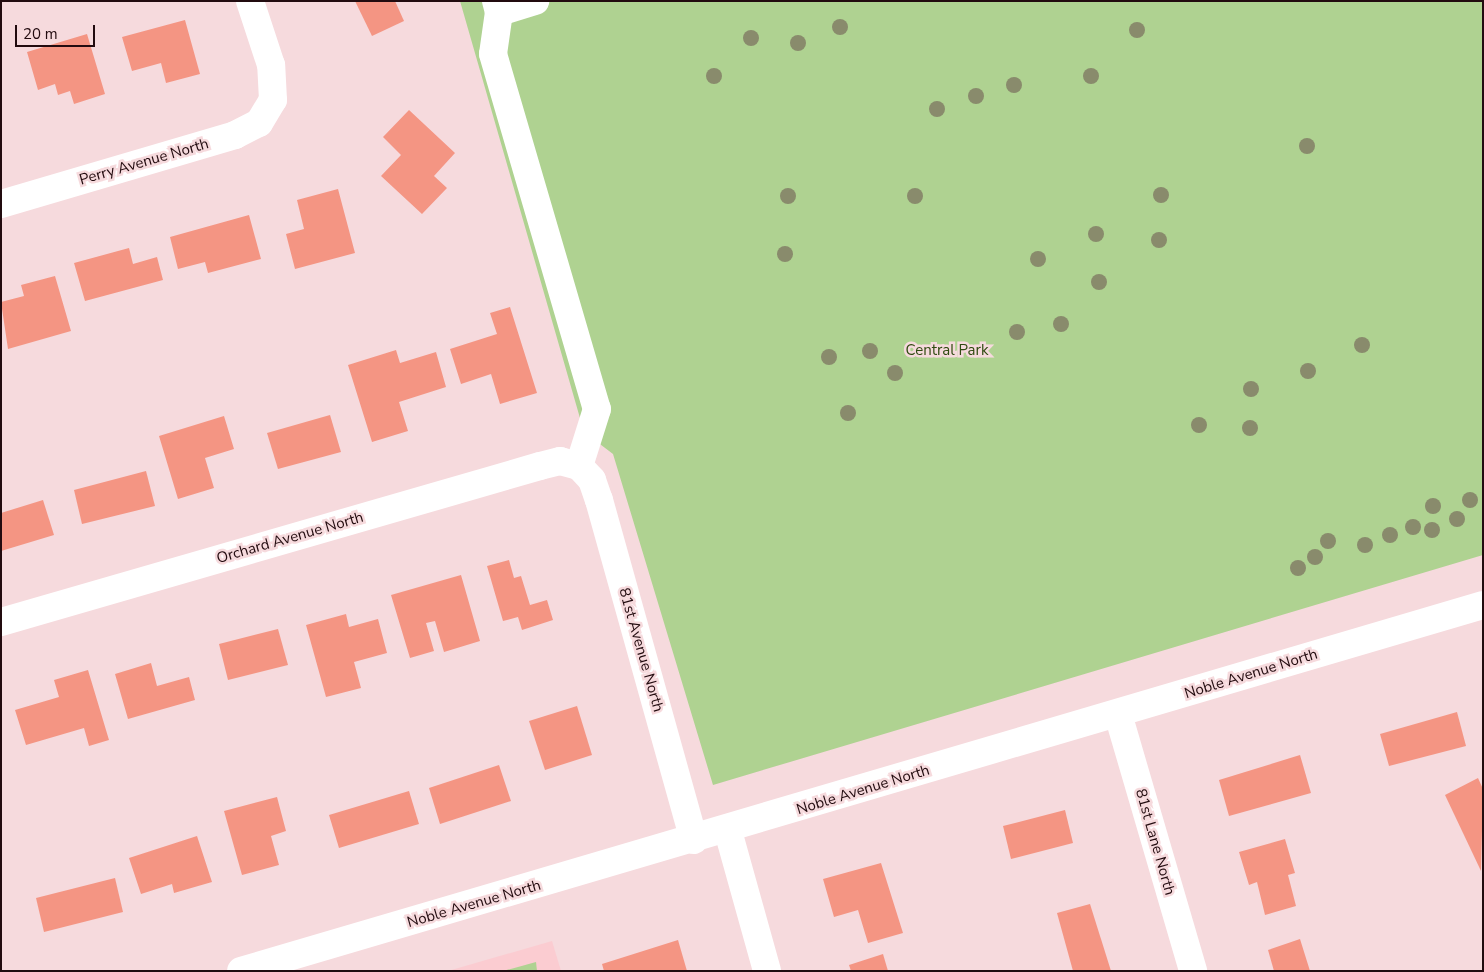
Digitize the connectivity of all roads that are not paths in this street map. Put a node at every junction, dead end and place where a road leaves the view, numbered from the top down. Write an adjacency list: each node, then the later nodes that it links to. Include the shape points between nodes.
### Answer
1 (250, 1): 4 (street, Perry Avenue North, via 271,65 273,100 259,122 235,135)
2 (535, 1): 3 (street)
3 (497, 7): 5 (street, via 493,54 597,409)
4 (1, 204)
5 (579, 466): 7 (street, Orchard Avenue North, via 560,461 540,466); 10 (street, 81st Avenue North, via 592,480 599,500)
6 (1483, 605): 8 (street, Noble Avenue North)
7 (1, 622)
8 (1118, 714): 9 (street, Noble Avenue North); 13 (street, 81st Lane North)
9 (728, 831): 10 (street, Noble Avenue North); 12 (street)
10 (694, 840): 11 (street, Noble Avenue North)
11 (241, 971)
12 (767, 971)
13 (1193, 971)

